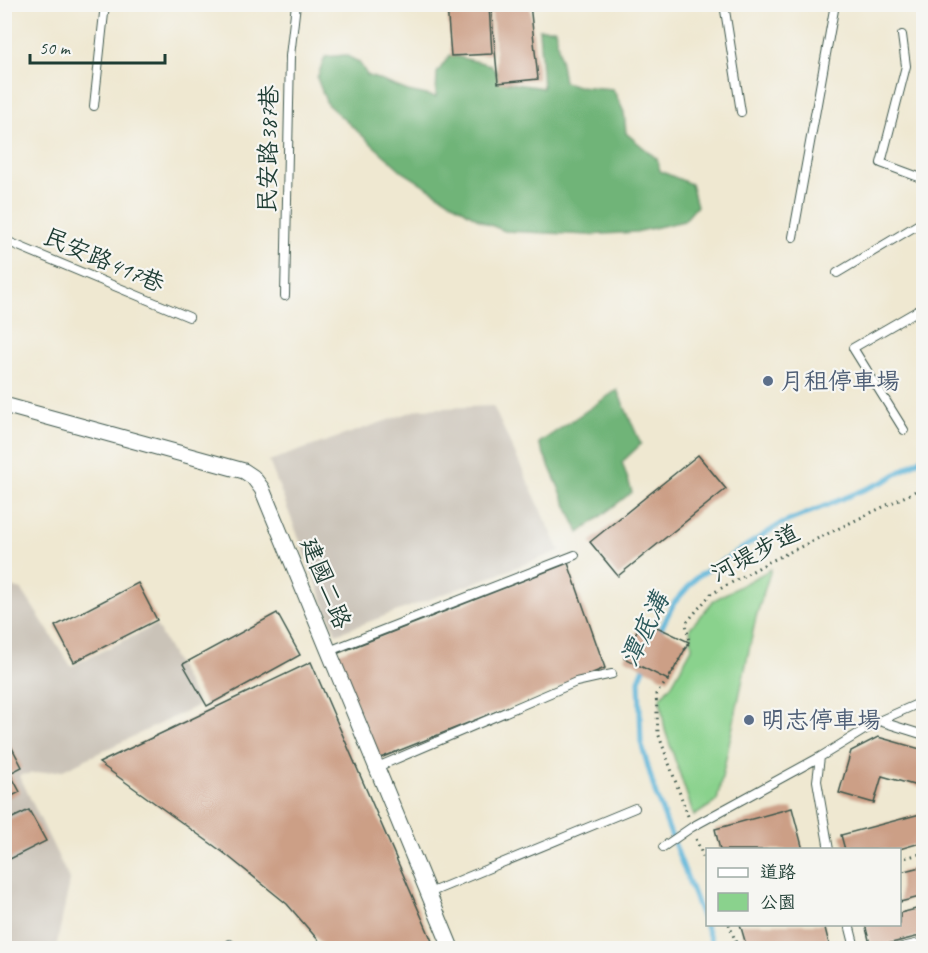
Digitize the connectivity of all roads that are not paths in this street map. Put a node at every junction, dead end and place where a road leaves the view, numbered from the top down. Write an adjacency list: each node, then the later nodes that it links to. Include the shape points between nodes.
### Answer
1 (105, 4): 6 (lane)
2 (296, 4): 13 (lane, 民安路387巷, via 290,56)
3 (724, 4): 7 (lane)
4 (835, 4): 10 (lane)
5 (902, 35): 8 (lane, via 906,66 881,163)
6 (94, 106)
7 (741, 112)
8 (924, 179)
9 (924, 221): 12 (lane)
10 (793, 237)
11 (4, 240): 15 (lane, 民安路417巷)
12 (837, 273)
13 (285, 296)
14 (922, 310): 17 (lane, via 853,348)
15 (189, 317)
16 (4, 405): 19 (street, 建國二路, via 254,477)
17 (904, 430)
18 (575, 555): 19 (lane)
19 (329, 651): 25 (street, 建國二路)
20 (612, 674): 25 (lane, via 576,682)
21 (924, 701): 22 (lane)
22 (879, 721): 23 (lane); 24 (lane)
23 (924, 735)
24 (820, 757): 27 (lane); 28 (lane, via 817,781)
25 (375, 768): 29 (street, 建國二路)
26 (635, 807): 29 (lane)
27 (663, 847)
28 (829, 848)
29 (429, 893): 32 (street, 建國二路)
30 (850, 926): 33 (lane)
31 (924, 942): 34 (lane)
32 (451, 948)
33 (855, 948)
34 (898, 948)

